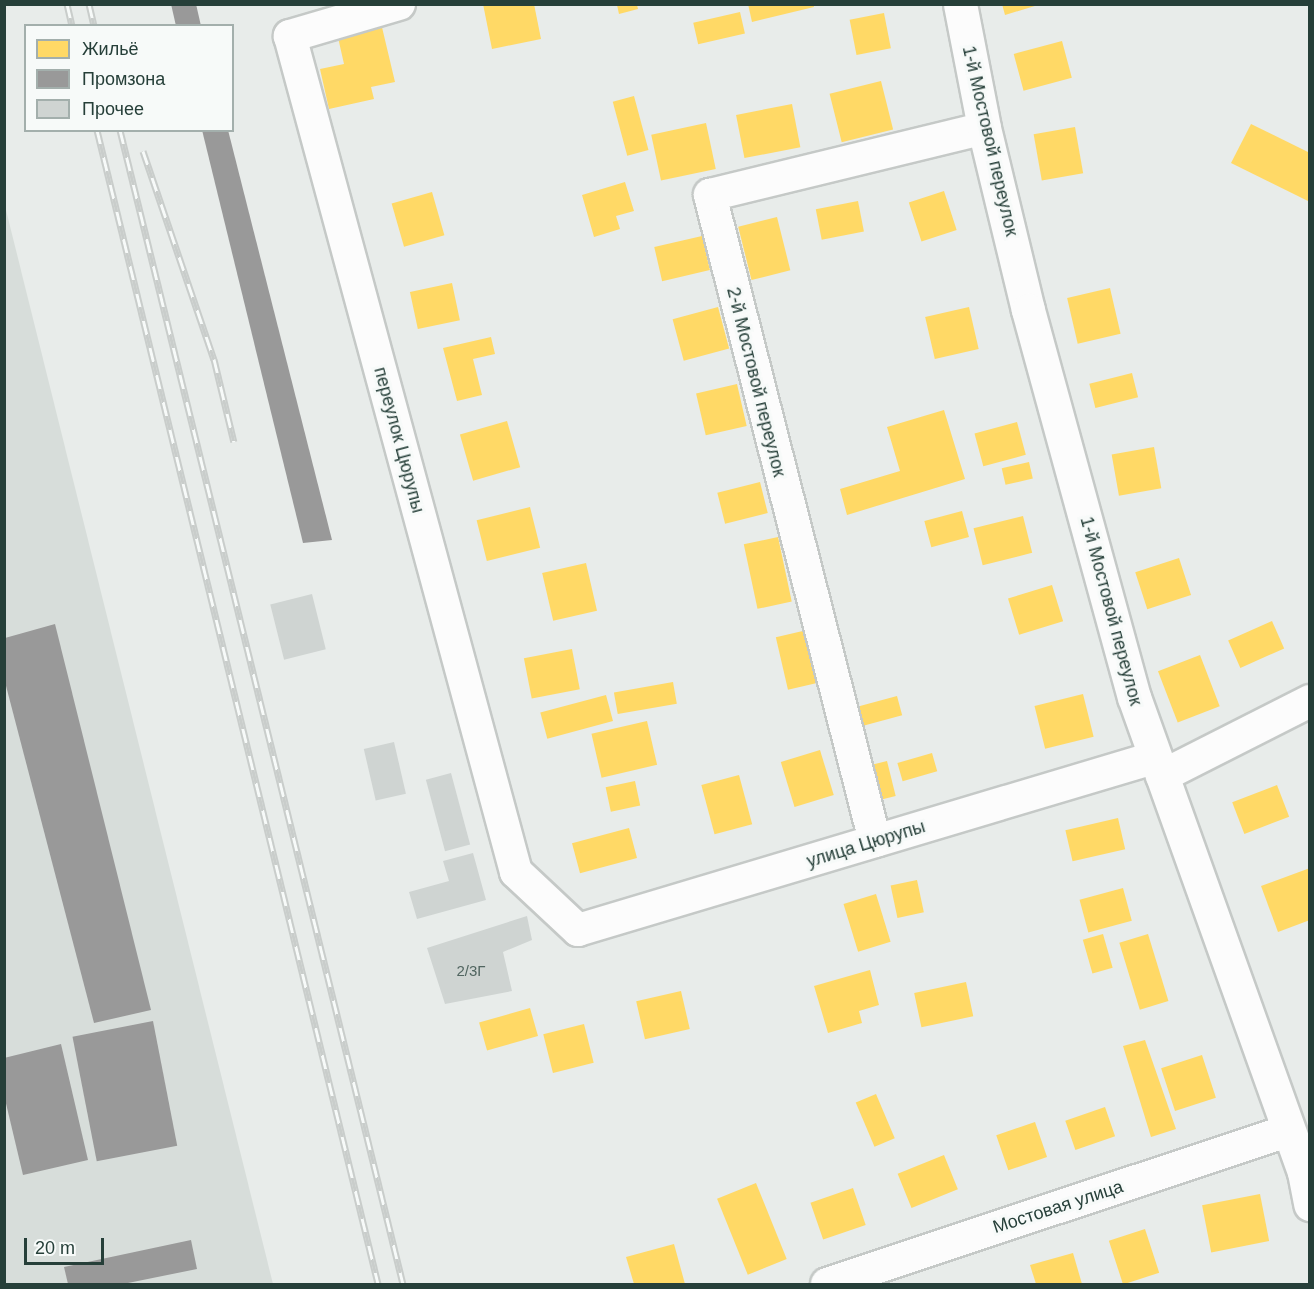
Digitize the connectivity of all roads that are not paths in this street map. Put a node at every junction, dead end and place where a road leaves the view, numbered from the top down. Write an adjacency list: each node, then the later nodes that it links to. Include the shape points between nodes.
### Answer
1 (399, 4): 7 (street, переулок Цюрупы, via 290,36 516,872)
2 (960, 4): 3 (street, 1-й Мостовой переулок)
3 (984, 128): 5 (street, 1-й Мостовой переулок, via 1028,310); 6 (street, 2-й Мостовой переулок, via 710,195)
4 (1310, 701): 5 (street, улица Цюрупы)
5 (1158, 767): 6 (street, улица Цюрупы); 8 (street, 1-й Мостовой переулок)
6 (875, 842): 7 (street, улица Цюрупы)
7 (578, 930)
8 (1289, 1130): 9 (street, 1-й Мостовой переулок); 10 (street, Мостовая улица)
9 (1310, 1204)
10 (827, 1284)

